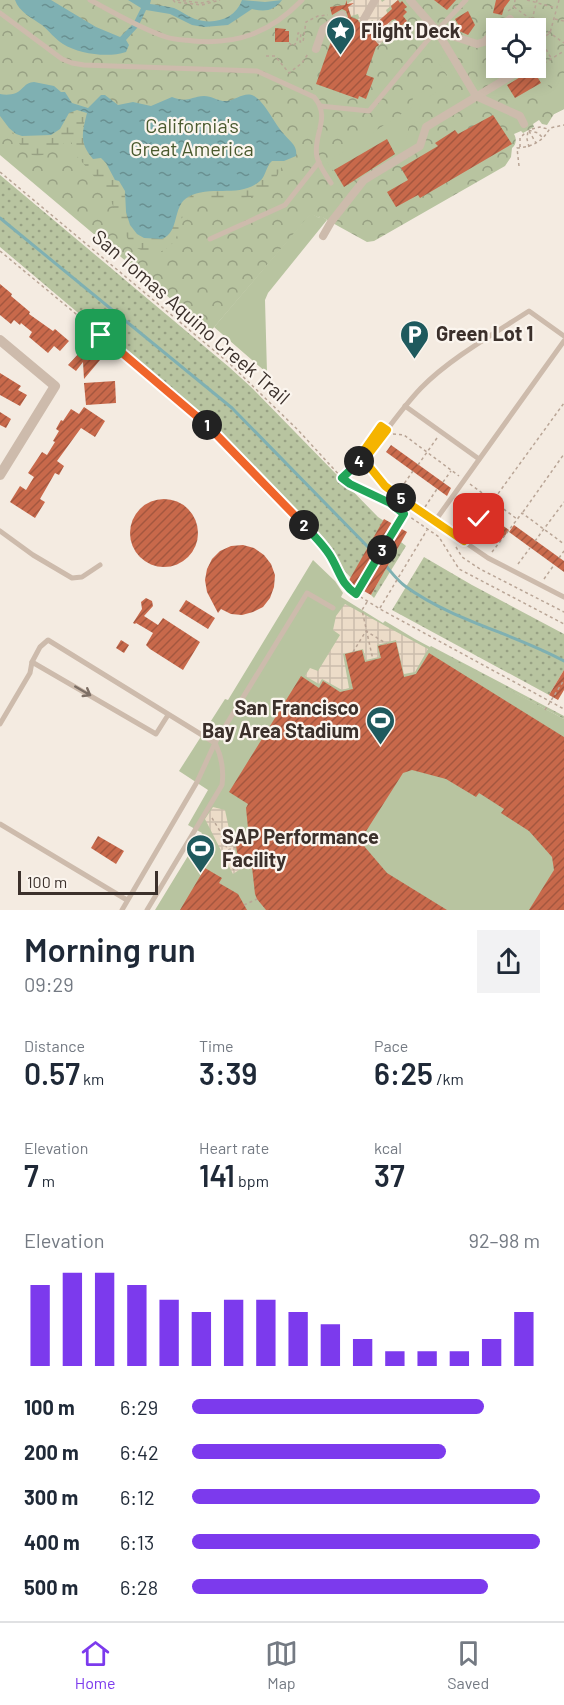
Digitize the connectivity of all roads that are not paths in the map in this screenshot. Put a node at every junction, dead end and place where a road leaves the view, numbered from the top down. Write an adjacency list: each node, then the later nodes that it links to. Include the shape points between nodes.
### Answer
1 (90, 0): 2 (lane, via 167,37 221,42 255,34 290,13)
2 (302, 0)
3 (375, 0): 8 (street)
4 (410, 0): 9 (street)
5 (466, 0): 9 (lane)
6 (0, 14): 14 (lane, via 67,62 257,71 314,97)
7 (342, 15): 11 (street, via 323,29)
8 (364, 19)
9 (437, 31): 10 (street, via 472,43); 13 (street); 14 (lane, via 369,111)
10 (486, 40)
11 (316, 49)
12 (507, 78): 13 (street)
13 (476, 96): 15 (street, via 520,116); 18 (street, via 426,127 420,146 364,180)
14 (320, 106): 16 (lane, via 316,155)
15 (526, 127)
16 (319, 162): 17 (lane); 19 (lane, via 285,205)
17 (331, 183)
18 (323, 236)
19 (210, 239)
20 (564, 336): 23 (lane, via 529,311 440,370)
21 (0, 340): 25 (street, via 55,386)
22 (564, 341): 24 (lane)
23 (405, 406): 24 (lane); 26 (lane, via 364,460 385,486)
24 (479, 459): 26 (lane)
25 (0, 475)
26 (435, 521): 29 (lane, via 488,558)
27 (0, 531): 28 (lane, via 72,578 82,577)
28 (100, 565)
29 (564, 597)
30 (333, 608): 34 (lane, via 307,593)
31 (32, 662): 32 (lane, one-way to 32, via 156,734); 32 (lane, via 48,639); 33 (lane, via 30,673)
32 (168, 715): 34 (lane)
33 (0, 724)
34 (215, 743): 36 (lane, via 197,782); 38 (lane, via 221,755 222,785)
35 (0, 824): 36 (lane)
36 (127, 900): 37 (lane)
37 (122, 910)
38 (147, 910)

